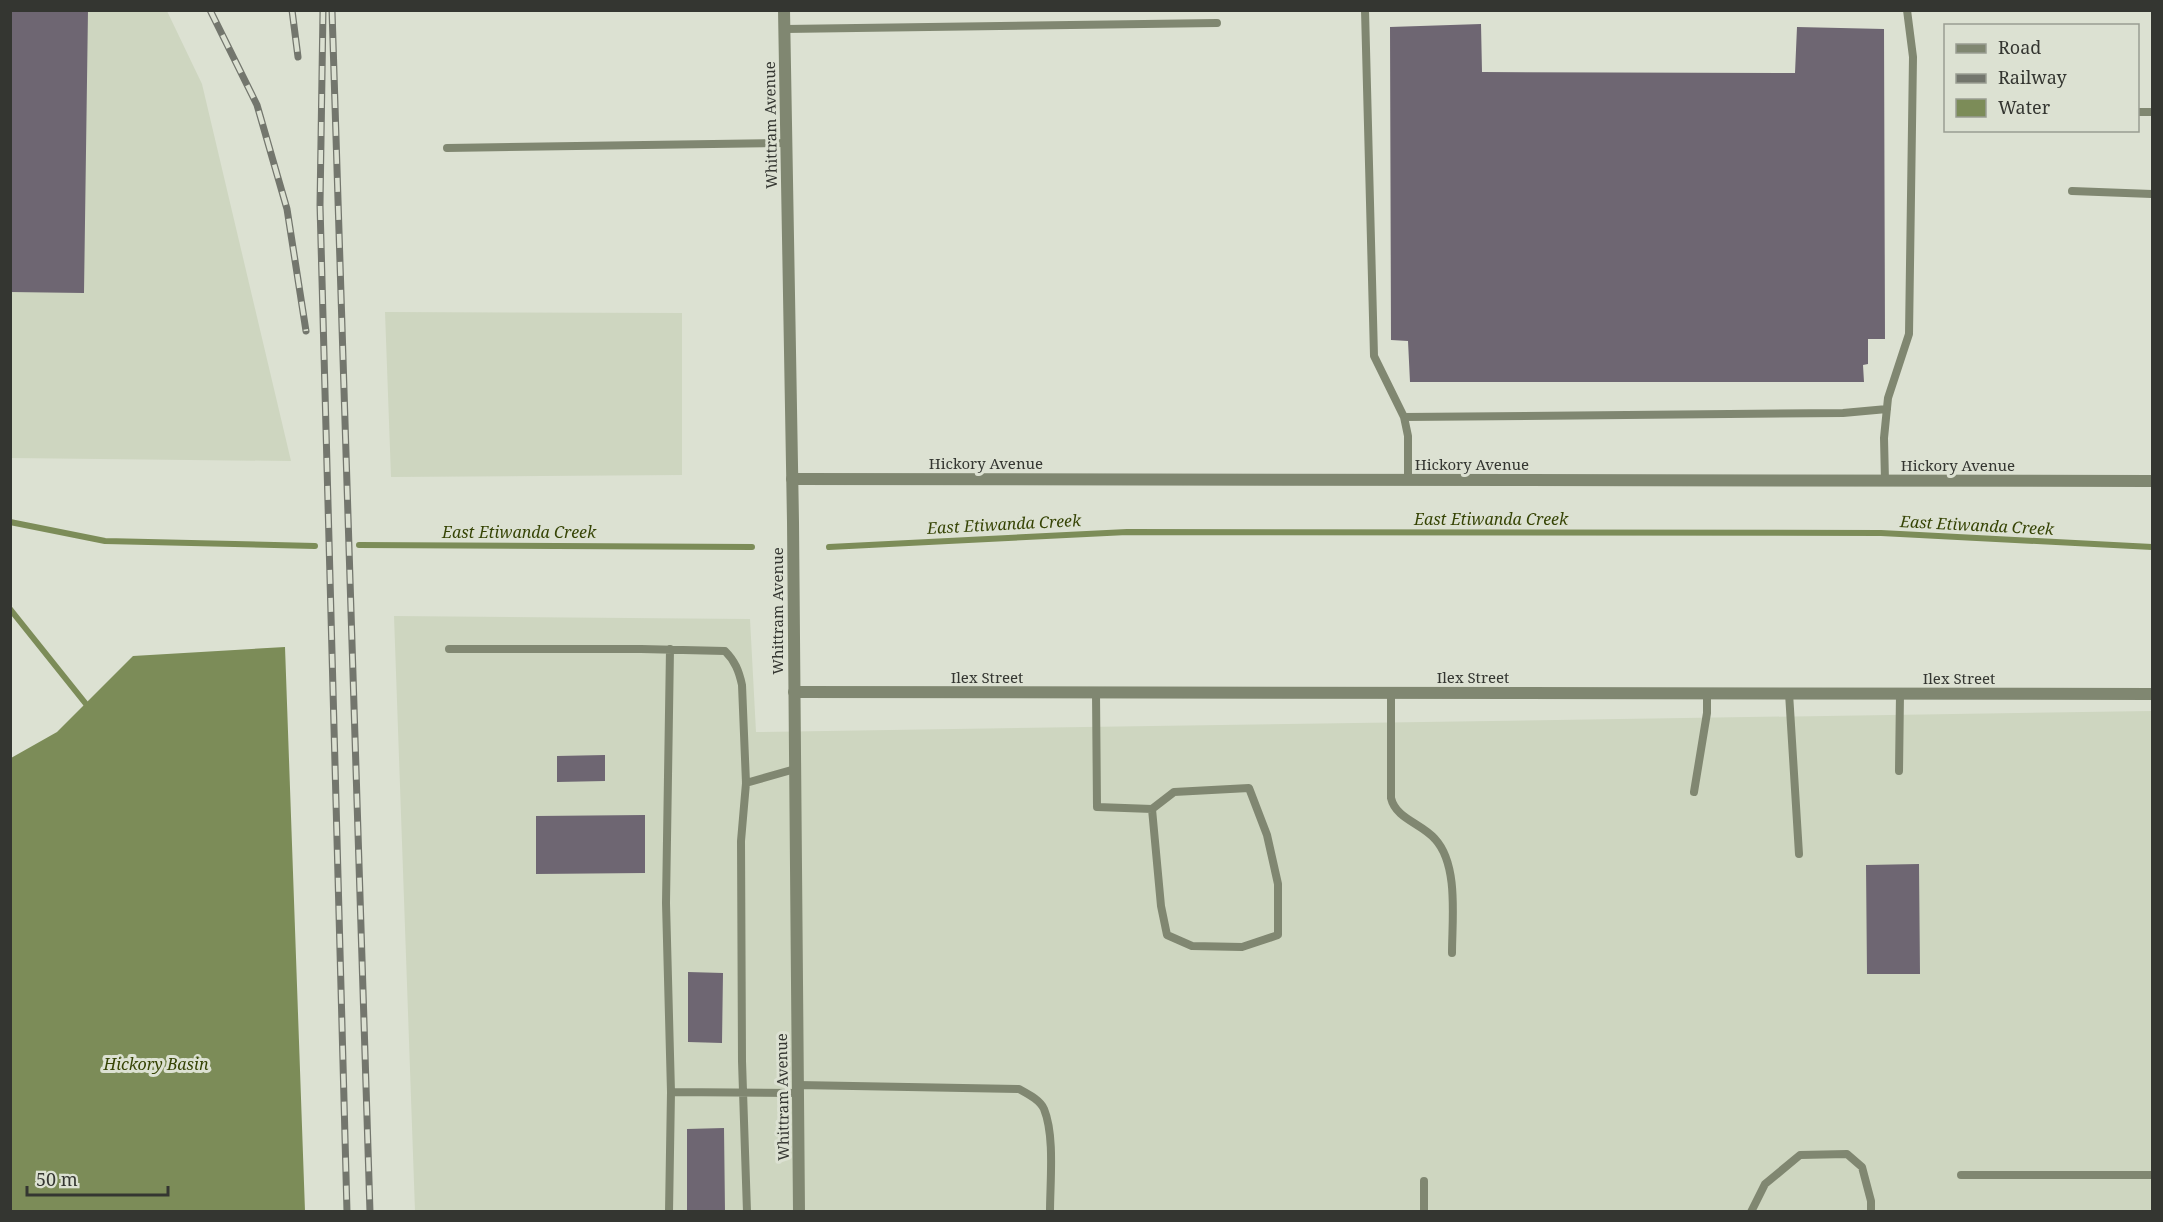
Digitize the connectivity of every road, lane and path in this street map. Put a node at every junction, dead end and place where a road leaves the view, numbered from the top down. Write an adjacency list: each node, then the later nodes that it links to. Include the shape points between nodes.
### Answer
1 (784, 10): 5 (street, Whittram Avenue)
2 (1365, 10): 11 (lane, via 1374,356)
3 (1907, 10): 10 (lane, via 1913,57 1909,334)
4 (1216, 23): 5 (lane)
5 (785, 29): 6 (street, Whittram Avenue)
6 (787, 142): 7 (lane); 12 (street, Whittram Avenue)
7 (447, 148)
8 (2072, 191): 9 (lane)
9 (2152, 195)
10 (1887, 409): 11 (lane, via 1844,413); 14 (lane)
11 (1404, 417): 13 (lane)
12 (792, 479): 13 (street, Hickory Avenue); 18 (street, Whittram Avenue)
13 (1408, 480): 14 (street, Hickory Avenue)
14 (1885, 481): 15 (street, Hickory Avenue)
15 (2152, 481)
16 (449, 650): 17 (lane)
17 (670, 650): 27 (lane, via 725,651 732,657 742,685); 33 (lane, via 666,903)
18 (794, 692): 19 (street, Ilex Street); 25 (street, Whittram Avenue)
19 (1096, 693): 20 (street, Ilex Street); 29 (lane, via 1097,807)
20 (1391, 693): 21 (street, Ilex Street); 31 (lane, via 1393,807 1423,828 1444,852 1452,888)
21 (1707, 693): 22 (street, Ilex Street); 28 (lane)
22 (1789, 693): 23 (street, Ilex Street); 30 (lane)
23 (1900, 694): 24 (street, Ilex Street); 26 (lane)
24 (2152, 694)
25 (795, 769): 27 (lane); 32 (street, Whittram Avenue)
26 (1899, 771)
27 (746, 783): 34 (lane, via 741,841)
28 (1694, 792)
29 (1152, 809): 29 (lane, via 1174,792 1249,788 1268,835 1278,884 1278,935 1242,947 1192,946 1167,935)
30 (1799, 854)
31 (1452, 953)
32 (798, 1089): 34 (lane); 40 (street, Whittram Avenue); 41 (lane, via 1019,1089 1044,1108 1050,1136)
33 (671, 1092): 34 (lane); 38 (lane)
34 (744, 1094): 39 (lane)
35 (1961, 1175): 36 (lane)
36 (2152, 1175)
37 (1424, 1181): 42 (lane)
38 (669, 1212)
39 (747, 1212)
40 (799, 1212)
41 (1050, 1212)
42 (1424, 1212)
43 (1751, 1212): 44 (lane, via 1765,1184 1800,1155 1847,1154 1863,1167)
44 (1871, 1212)

